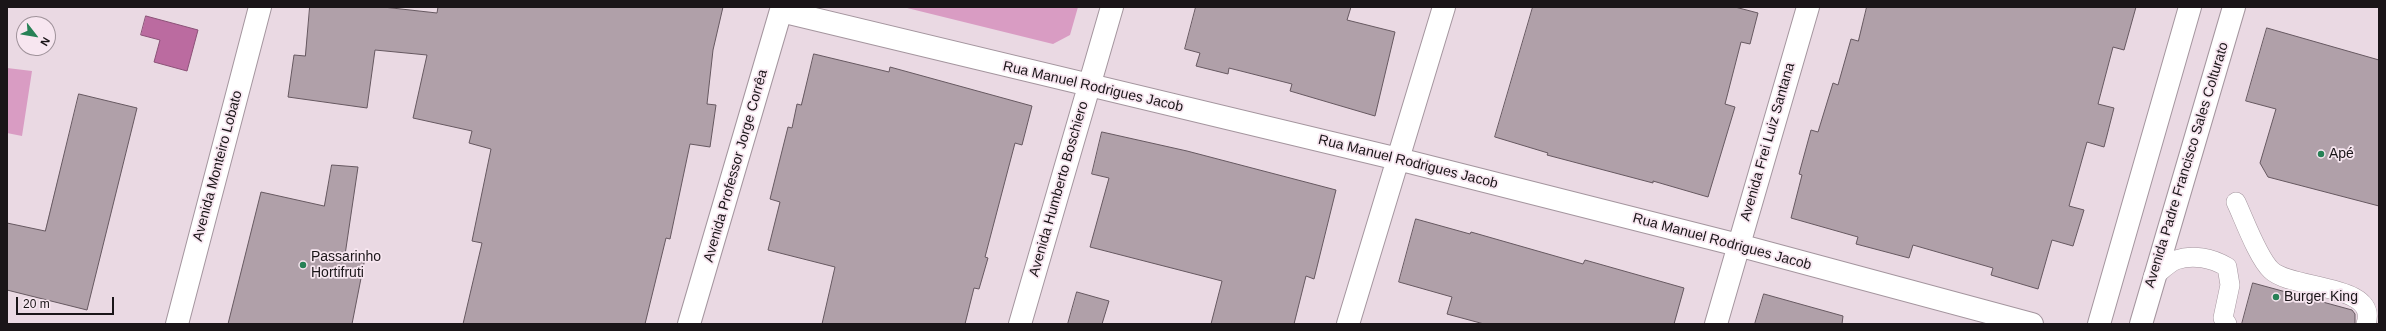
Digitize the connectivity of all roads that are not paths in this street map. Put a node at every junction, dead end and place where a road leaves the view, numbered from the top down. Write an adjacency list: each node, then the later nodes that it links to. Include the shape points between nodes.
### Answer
1 (260, 7): 13 (street, Avenida Monteiro Lobato)
2 (1112, 7): 8 (street, Avenida Humberto Boschiero)
3 (1444, 7): 9 (street)
4 (1808, 7): 11 (street, Avenida Frei Luiz Santana)
5 (2190, 7): 19 (street)
6 (2234, 7): 12 (street, Avenida Padre Francisco Sales Colturato)
7 (782, 9): 8 (street, Rua Manuel Rodrigues Jacob); 14 (street, Avenida Professor Jorge Corrêa)
8 (1089, 86): 9 (street, Rua Manuel Rodrigues Jacob); 15 (street, Avenida Humberto Boschiero)
9 (1398, 159): 11 (street, Rua Manuel Rodrigues Jacob); 16 (street)
10 (2236, 202): 22 (lane, via 2271,270 2283,278 2360,300 2367,309)
11 (1738, 245): 17 (street, Avenida Frei Luiz Santana); 18 (street, Rua Manuel Rodrigues Jacob)
12 (2154, 277): 20 (street, Avenida Padre Francisco Sales Colturato); 21 (lane, via 2175,260 2192,257 2216,261 2227,267 2230,285 2223,318)
13 (177, 324)
14 (689, 324)
15 (1020, 324)
16 (1348, 324)
17 (1716, 324)
18 (2032, 324)
19 (2099, 324)
20 (2141, 324)
21 (2226, 324)
22 (2366, 324)

